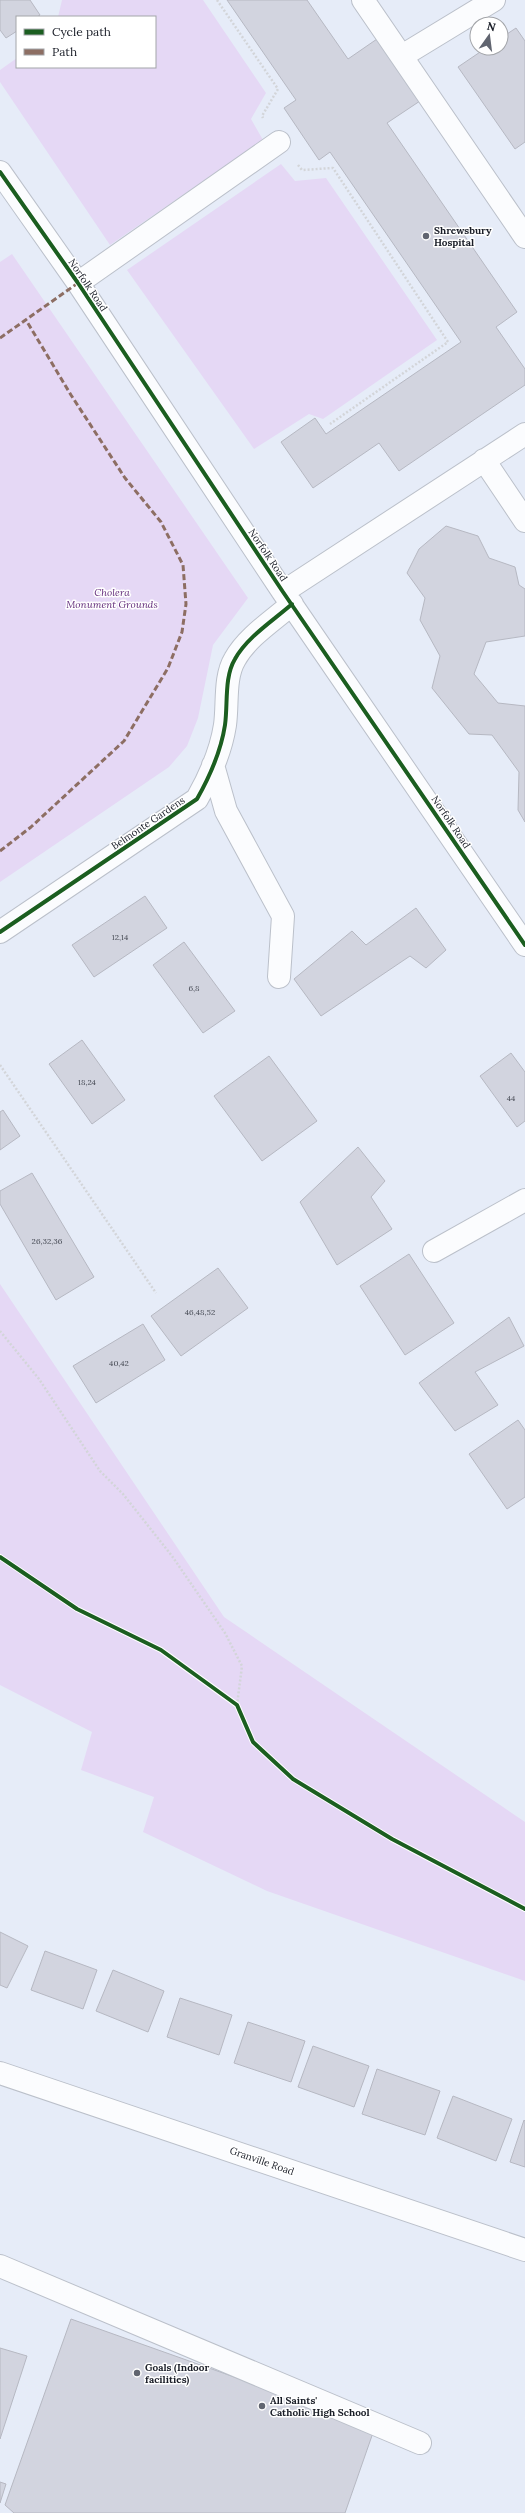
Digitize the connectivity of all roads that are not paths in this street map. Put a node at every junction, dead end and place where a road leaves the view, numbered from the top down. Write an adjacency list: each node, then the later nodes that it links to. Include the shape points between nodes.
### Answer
1 (363, 0): 3 (street)
2 (494, 0): 3 (street)
3 (402, 56): 6 (street)
4 (279, 142): 7 (street)
5 (0, 172): 7 (street, Norfolk Road)
6 (525, 237)
7 (78, 283): 11 (street, Norfolk Road)
8 (525, 434): 9 (street, Belmonte Gardens)
9 (484, 460): 10 (street); 11 (street, Belmonte Gardens)
10 (525, 521)
11 (287, 598): 12 (street, Belmonte Gardens, via 234,660 229,676 225,727); 14 (street, Norfolk Road)
12 (213, 765): 13 (street, Belmonte Gardens, via 197,798 186,807); 15 (street, via 226,811 283,916)
13 (0, 932)
14 (525, 945)
15 (279, 977)
16 (525, 1200): 17 (street)
17 (434, 1251)
18 (0, 2073): 19 (street, Granville Road)
19 (525, 2250)
20 (0, 2266): 21 (street)
21 (420, 2442)

